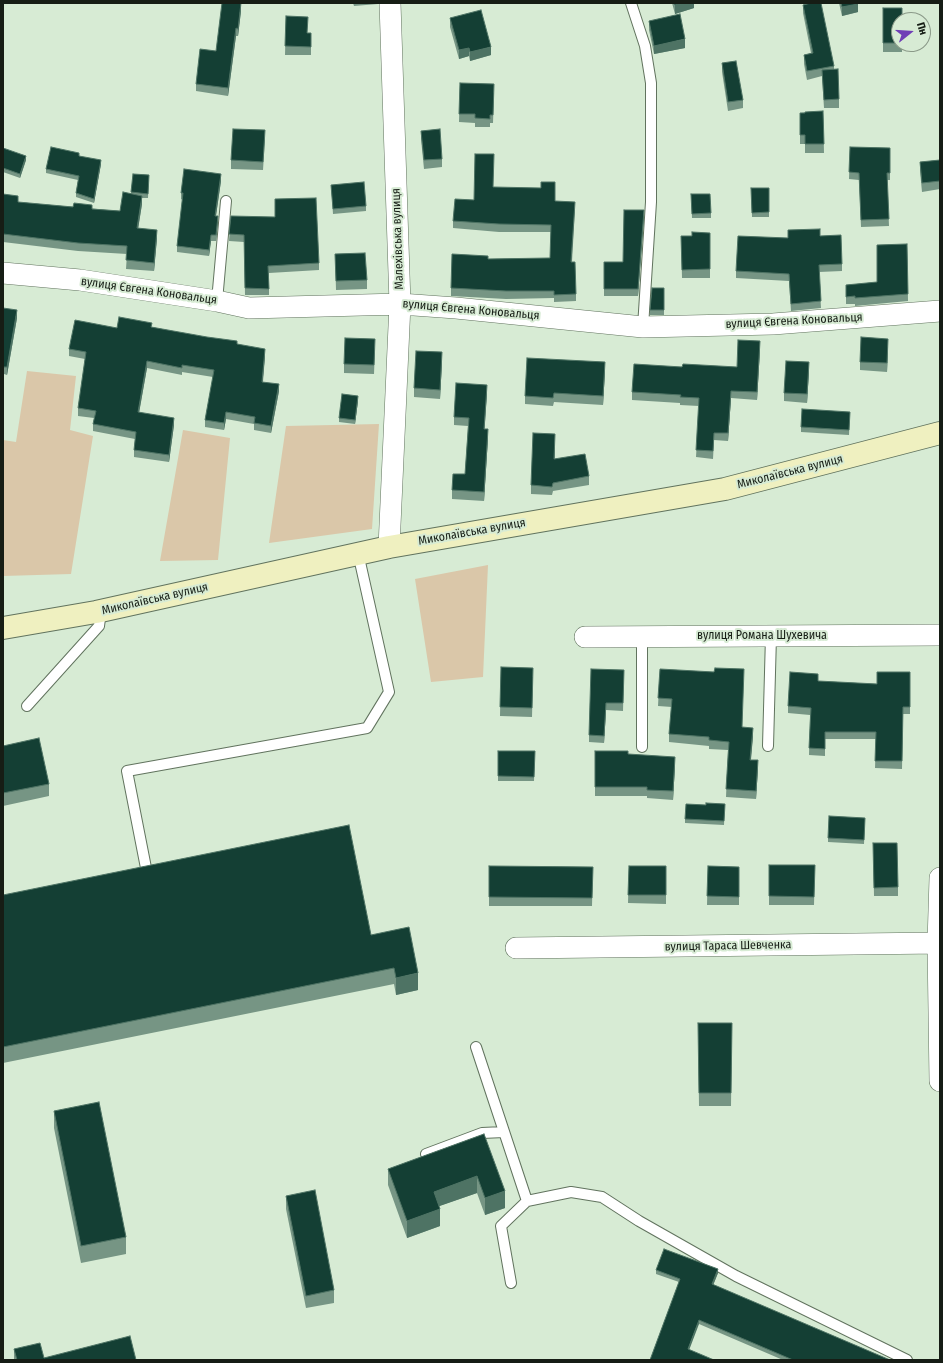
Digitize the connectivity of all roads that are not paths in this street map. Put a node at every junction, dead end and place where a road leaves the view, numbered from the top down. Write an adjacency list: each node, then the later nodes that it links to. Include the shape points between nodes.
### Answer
1 (390, 3): 6 (street, Малехівська вулиця)
2 (631, 3): 8 (lane, via 645,46 652,83 651,202)
3 (226, 201): 5 (lane)
4 (3, 273): 5 (street, вулиця Євгена Коновальця, via 80,280)
5 (217, 301): 6 (street, вулиця Євгена Коновальця, via 249,308)
6 (400, 304): 8 (street, вулиця Євгена Коновальця); 10 (street, Малехівська вулиця)
7 (940, 311): 8 (street, вулиця Євгена Коновальця, via 773,324)
8 (643, 327)
9 (940, 433): 10 (main road, Миколаївська вулиця, via 725,489)
10 (389, 546): 11 (main road, Миколаївська вулиця)
11 (358, 554): 12 (main road, Миколаївська вулиця); 21 (lane, via 390,692 367,728 127,771)
12 (101, 611): 13 (main road, Миколаївська вулиця); 18 (lane, via 99,626)
13 (3, 628)
14 (940, 635): 15 (street, вулиця Романа Шухевича)
15 (771, 636): 17 (street, вулиця Романа Шухевича); 20 (lane)
16 (585, 637): 17 (street, вулиця Романа Шухевича)
17 (642, 637): 19 (lane)
18 (26, 706)
19 (642, 746)
20 (768, 746)
21 (147, 872)
22 (940, 878): 23 (street)
23 (939, 943): 24 (street, вулиця Тараса Шевченка); 26 (street)
24 (516, 948)
25 (476, 1048): 28 (lane)
26 (940, 1061): 27 (street)
27 (940, 1081)
28 (504, 1132): 29 (lane, via 482,1133); 30 (lane)
29 (426, 1154)
30 (527, 1201): 31 (lane, via 501,1226); 32 (lane, via 572,1192 602,1197 736,1276)
31 (511, 1283)
32 (907, 1360)

